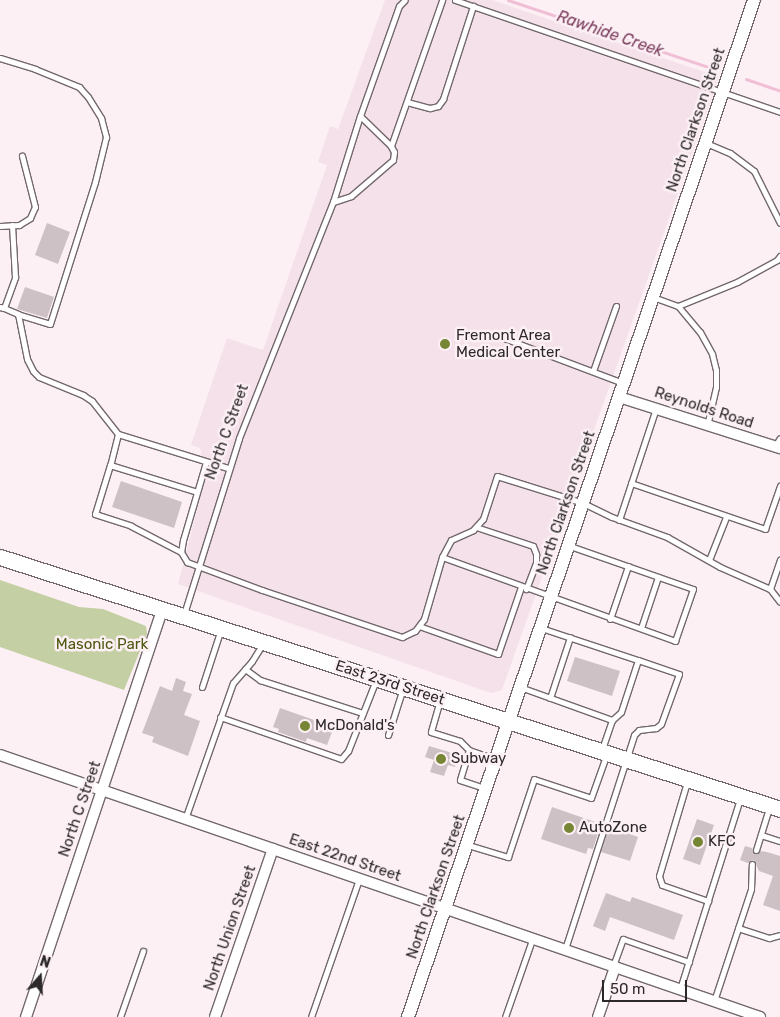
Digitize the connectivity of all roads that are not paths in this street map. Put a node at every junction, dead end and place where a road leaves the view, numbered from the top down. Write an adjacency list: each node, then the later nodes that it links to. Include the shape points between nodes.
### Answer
1 (405, 0): 10 (lane, North C Street, via 398,6)
2 (442, 0): 8 (lane)
3 (455, 0): 5 (lane)
4 (754, 0): 7 (street, North Clarkson Street)
5 (473, 6): 7 (lane); 8 (lane, via 443,99 438,106 430,108)
6 (0, 58): 23 (lane, via 79,87 101,118 106,138 96,182 50,324)
7 (723, 93): 9 (lane); 11 (street, North Clarkson Street)
8 (407, 102): 12 (lane)
9 (780, 112)
10 (360, 116): 12 (lane); 14 (lane, North C Street)
11 (706, 143): 15 (lane, via 730,153 754,171); 19 (street, North Clarkson Street)
12 (391, 146): 14 (lane, via 393,160 351,196)
13 (22, 156): 16 (lane, via 35,207 30,218)
14 (333, 202): 34 (lane, North C Street)
15 (780, 223)
16 (12, 225): 17 (lane); 22 (lane, via 16,277)
17 (0, 226)
18 (780, 256): 21 (lane, via 737,282)
19 (653, 297): 21 (lane); 26 (street, North Clarkson Street)
20 (616, 306): 25 (lane)
21 (678, 306): 29 (lane, via 700,332 712,354 716,370 716,388)
22 (2, 308): 23 (lane)
23 (18, 314): 30 (lane, via 27,359 33,371 39,377 92,401)
24 (501, 336): 25 (lane)
25 (592, 371): 26 (lane)
26 (624, 383): 27 (street, North Clarkson Street)
27 (619, 397): 28 (street, Reynolds Road); 38 (street, North Clarkson Street)
28 (656, 408): 29 (street, Reynolds Road); 35 (lane)
29 (707, 425): 31 (street, Reynolds Road)
30 (118, 434): 32 (lane); 33 (lane)
31 (778, 444)
32 (206, 462): 34 (lane); 37 (lane)
33 (110, 465): 37 (lane); 45 (lane, via 95,514 130,526)
34 (228, 468): 51 (lane, North C Street)
35 (631, 484): 41 (lane); 42 (lane)
36 (780, 486): 39 (lane)
37 (197, 492): 45 (lane)
38 (583, 503): 42 (lane); 43 (lane, via 497,476 483,519); 44 (street, North Clarkson Street)
39 (773, 506): 40 (lane); 41 (lane, via 765,529)
40 (780, 509)
41 (726, 517): 48 (lane)
42 (619, 520): 48 (lane, via 668,537)
43 (476, 527): 47 (lane, via 451,540); 53 (lane, via 533,546 536,563)
44 (568, 545): 50 (lane); 55 (street, North Clarkson Street)
45 (181, 552): 51 (lane, via 187,562)
46 (0, 557): 57 (main road, East 23rd Street)
47 (442, 558): 53 (lane); 60 (lane)
48 (709, 560): 54 (lane)
49 (780, 560): 54 (lane)
50 (628, 566): 52 (lane); 59 (lane)
51 (200, 567): 58 (lane, North C Street); 60 (lane, via 402,637)
52 (658, 577): 62 (lane); 62 (lane, via 693,589 675,641)
53 (523, 588): 55 (lane); 60 (lane, via 498,654)
54 (770, 589): 56 (lane)
55 (550, 598): 59 (lane); 61 (street, North Clarkson Street)
56 (780, 602)
57 (162, 610): 58 (main road, East 23rd Street); 86 (street, North C Street)
58 (183, 616): 63 (main road, East 23rd Street)
59 (610, 619): 62 (lane)
60 (419, 626)
61 (540, 628): 64 (lane); 70 (street, North Clarkson Street)
62 (641, 628)
63 (221, 629): 65 (main road, East 23rd Street); 69 (lane)
64 (570, 637): 66 (lane); 72 (lane)
65 (264, 642): 67 (lane); 68 (main road, East 23rd Street)
66 (638, 660): 76 (lane, via 621,712); 83 (lane, via 678,674 662,724 639,730 634,735)
67 (245, 669): 74 (lane, via 260,680); 75 (lane, via 233,683)
68 (377, 679): 71 (main road, East 23rd Street); 74 (lane)
69 (202, 687)
70 (520, 687): 72 (lane); 77 (street, North Clarkson Street)
71 (404, 688): 73 (main road, East 23rd Street); 78 (lane)
72 (550, 698): 76 (lane)
73 (441, 700): 77 (main road, East 23rd Street); 79 (lane, via 431,732 460,741)
74 (363, 714): 75 (lane, via 348,752 341,759)
75 (220, 717): 89 (lane)
76 (612, 720): 80 (lane)
77 (508, 722): 80 (main road, East 23rd Street); 82 (street, North Clarkson Street)
78 (388, 735)
79 (469, 750): 82 (lane); 85 (lane, via 460,780)
80 (604, 752): 83 (main road, East 23rd Street); 92 (lane, via 591,798 534,779 508,857)
81 (0, 755): 86 (street, East 22nd Street)
82 (496, 759): 85 (street, North Clarkson Street)
83 (627, 759): 84 (main road, East 23rd Street); 102 (lane)
84 (688, 779): 87 (main road, East 23rd Street); 97 (lane, via 659,876 662,885)
85 (486, 788): 92 (street, North Clarkson Street)
86 (103, 792): 89 (street, East 22nd Street); 108 (street, North C Street)
87 (741, 796): 88 (main road, East 23rd Street); 97 (lane)
88 (775, 807): 90 (lane)
89 (185, 818): 93 (street, East 22nd Street)
90 (761, 835): 91 (lane); 94 (lane)
91 (780, 841)
92 (467, 845): 98 (street, North Clarkson Street)
93 (273, 849): 96 (street, East 22nd Street); 110 (street, North Union Street)
94 (756, 850)
95 (752, 864): 99 (lane, via 751,889)
96 (359, 879): 98 (street, East 22nd Street); 111 (lane)
97 (708, 901): 104 (lane)
98 (446, 907): 101 (street, East 22nd Street); 112 (street, North Clarkson Street)
99 (738, 928): 100 (lane, via 769,938); 107 (lane)
100 (780, 935)
101 (533, 937): 102 (street, East 22nd Street); 113 (lane)
102 (565, 949): 105 (street, East 22nd Street)
103 (143, 951): 109 (lane)
104 (689, 962): 105 (lane, via 623,939); 106 (lane)
105 (614, 966): 106 (street, East 22nd Street); 114 (street)
106 (680, 989): 107 (street, East 22nd Street)
107 (714, 1001): 115 (street, East 22nd Street)
108 (26, 1017)
109 (120, 1017)
110 (215, 1017)
111 (311, 1017)
112 (408, 1017)
113 (505, 1017)
114 (598, 1017)
115 (760, 1017)

